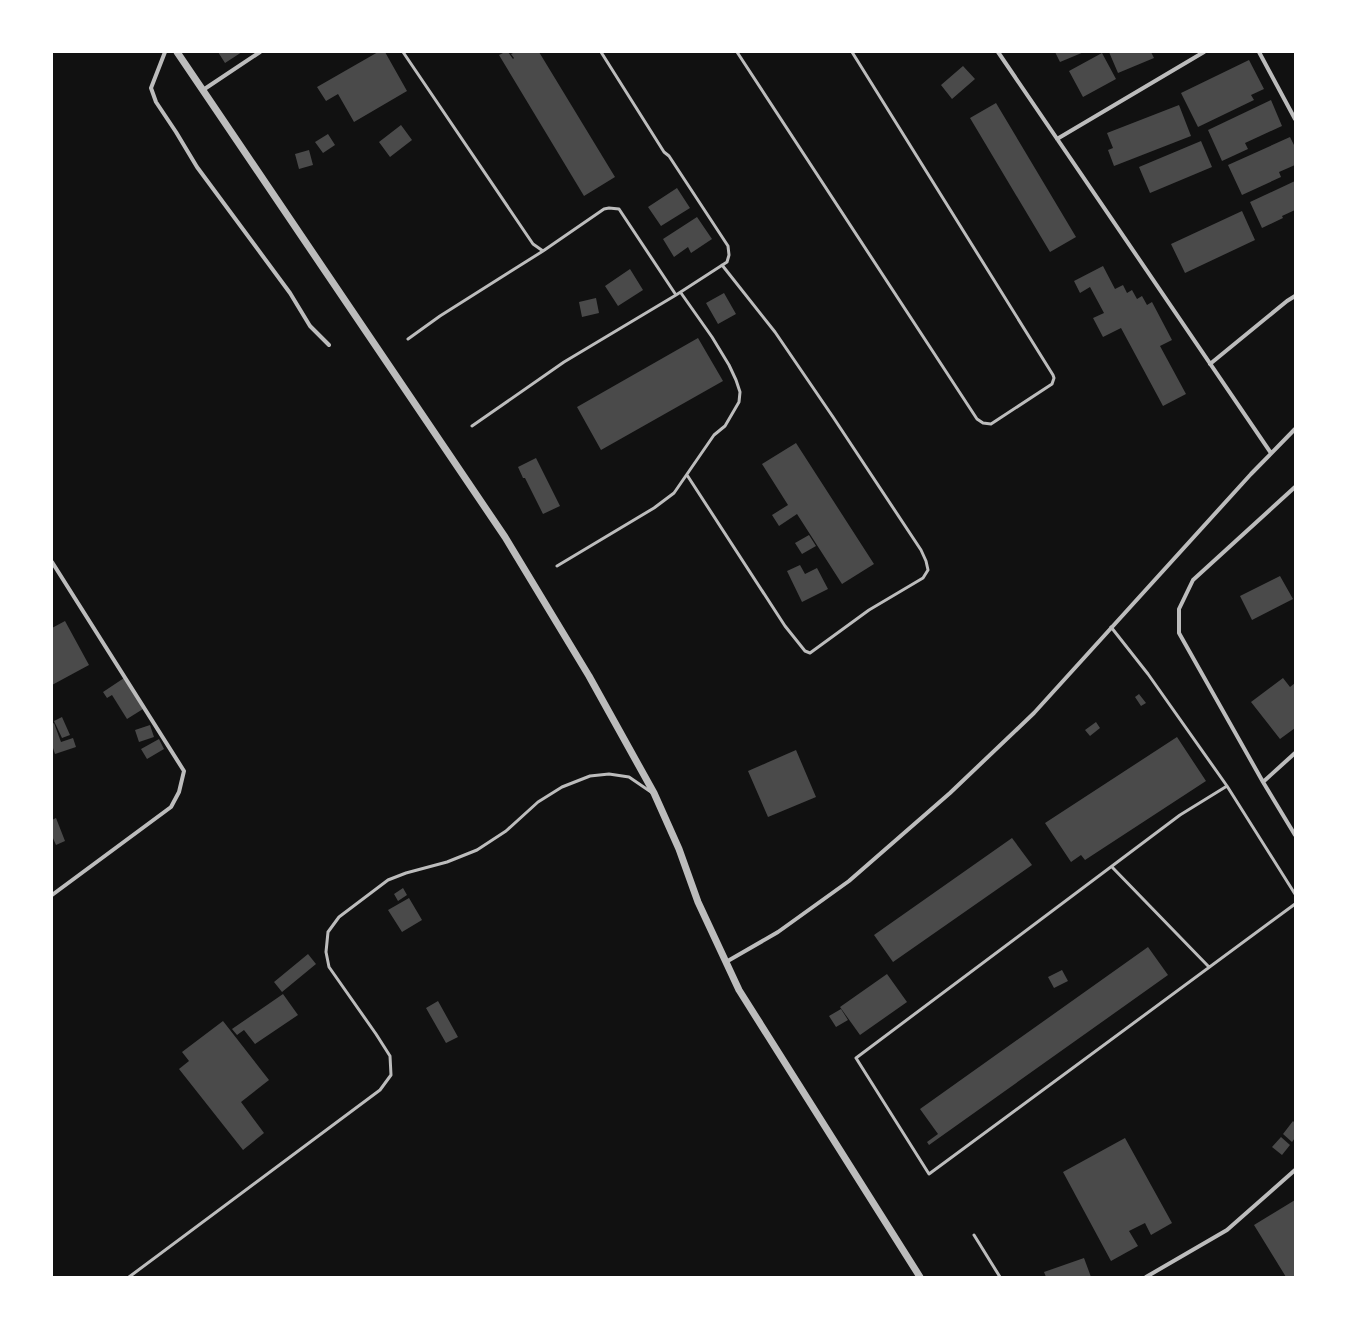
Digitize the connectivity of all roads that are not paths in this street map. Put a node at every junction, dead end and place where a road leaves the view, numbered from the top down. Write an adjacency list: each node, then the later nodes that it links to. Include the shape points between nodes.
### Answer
1 (165, 52): 20 (street, via 151,88 156,102 197,167 290,293 310,326)
2 (177, 52): 11 (street)
3 (260, 52): 11 (street)
4 (403, 52): 14 (lane, via 533,244)
5 (601, 52): 15 (lane, via 664,152 728,246 728,259)
6 (737, 52): 7 (lane, via 977,419 991,424 1052,384 1053,375)
7 (852, 52)
8 (998, 52): 13 (street)
9 (1204, 52): 13 (street)
10 (1259, 52): 12 (street)
11 (203, 90): 33 (street, via 505,538 593,682)
12 (1295, 119)
13 (1058, 139): 21 (street)
14 (542, 251): 17 (lane, via 604,209 619,209); 19 (lane)
15 (722, 265): 16 (lane); 25 (lane, via 775,332 833,417 921,550 928,570 923,578 869,610 810,653 785,626)
16 (681, 293): 17 (lane); 25 (lane, via 712,337 740,392 738,402 725,426 714,435)
17 (676, 296): 22 (lane, via 564,362)
18 (1295, 296): 21 (street)
19 (408, 338)
20 (329, 345)
21 (1210, 364): 24 (street)
22 (472, 426)
23 (1295, 429): 24 (street)
24 (1271, 453): 29 (street)
25 (687, 475): 28 (lane, via 674,493 654,508)
26 (1295, 487): 31 (street, via 1193,580 1179,609 1179,633)
27 (52, 562): 37 (street, via 184,771 179,792 171,807)
28 (557, 566)
29 (1111, 627): 32 (lane, via 1148,674); 39 (street, via 1034,713 950,793 849,881 778,932)
30 (1295, 753): 31 (street)
31 (1262, 782): 34 (street)
32 (1227, 786): 35 (lane, via 1180,816); 36 (lane)
33 (654, 793): 39 (street, via 679,849 698,902); 43 (lane, via 629,777 609,774 590,776 569,784 538,802 506,830 477,850 388,880 338,917 328,932 326,952 329,967 390,1056 391,1075 380,1090)
34 (1295, 835)
35 (1112, 866): 40 (lane); 40 (lane, via 856,1058 929,1174)
36 (1295, 894)
37 (52, 895)
38 (1295, 904): 40 (lane)
39 (726, 962): 44 (street, via 739,990)
40 (1209, 967)
41 (1295, 1170): 46 (street, via 1227,1230)
42 (974, 1235): 45 (lane)
43 (129, 1277)
44 (920, 1277)
45 (1000, 1277)
46 (1146, 1277)

